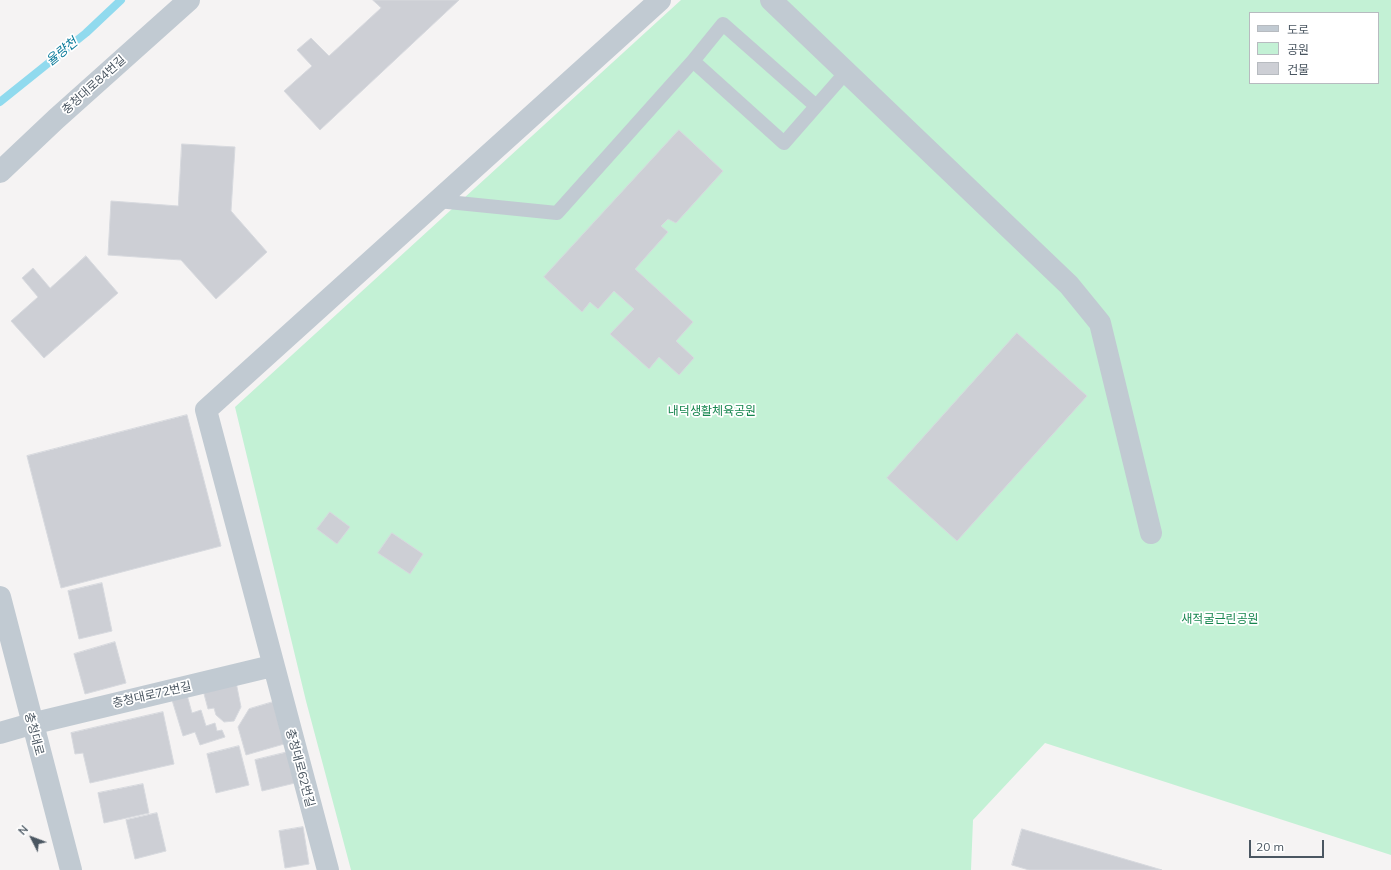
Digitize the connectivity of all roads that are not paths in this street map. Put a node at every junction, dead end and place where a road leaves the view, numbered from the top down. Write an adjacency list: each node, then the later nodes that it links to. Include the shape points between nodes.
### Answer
1 (189, 0): 7 (street, 충청대로84번길)
2 (660, 0): 8 (street)
3 (771, 0): 5 (street)
4 (693, 61): 6 (lane, via 784,143); 6 (lane, via 723,24); 8 (lane, via 557,213)
5 (846, 71): 6 (lane); 9 (street, via 1069,285 1100,323)
6 (816, 106)
7 (0, 172)
8 (438, 201): 11 (street, 충청대로62번길, via 206,410)
9 (1151, 533)
10 (0, 597): 12 (street, 충청대로)
11 (272, 666): 12 (street, 충청대로72번길); 15 (street, 충청대로62번길)
12 (31, 724): 13 (street, 충청대로72번길); 14 (street, 충청대로)
13 (0, 733)
14 (70, 870)
15 (328, 870)

